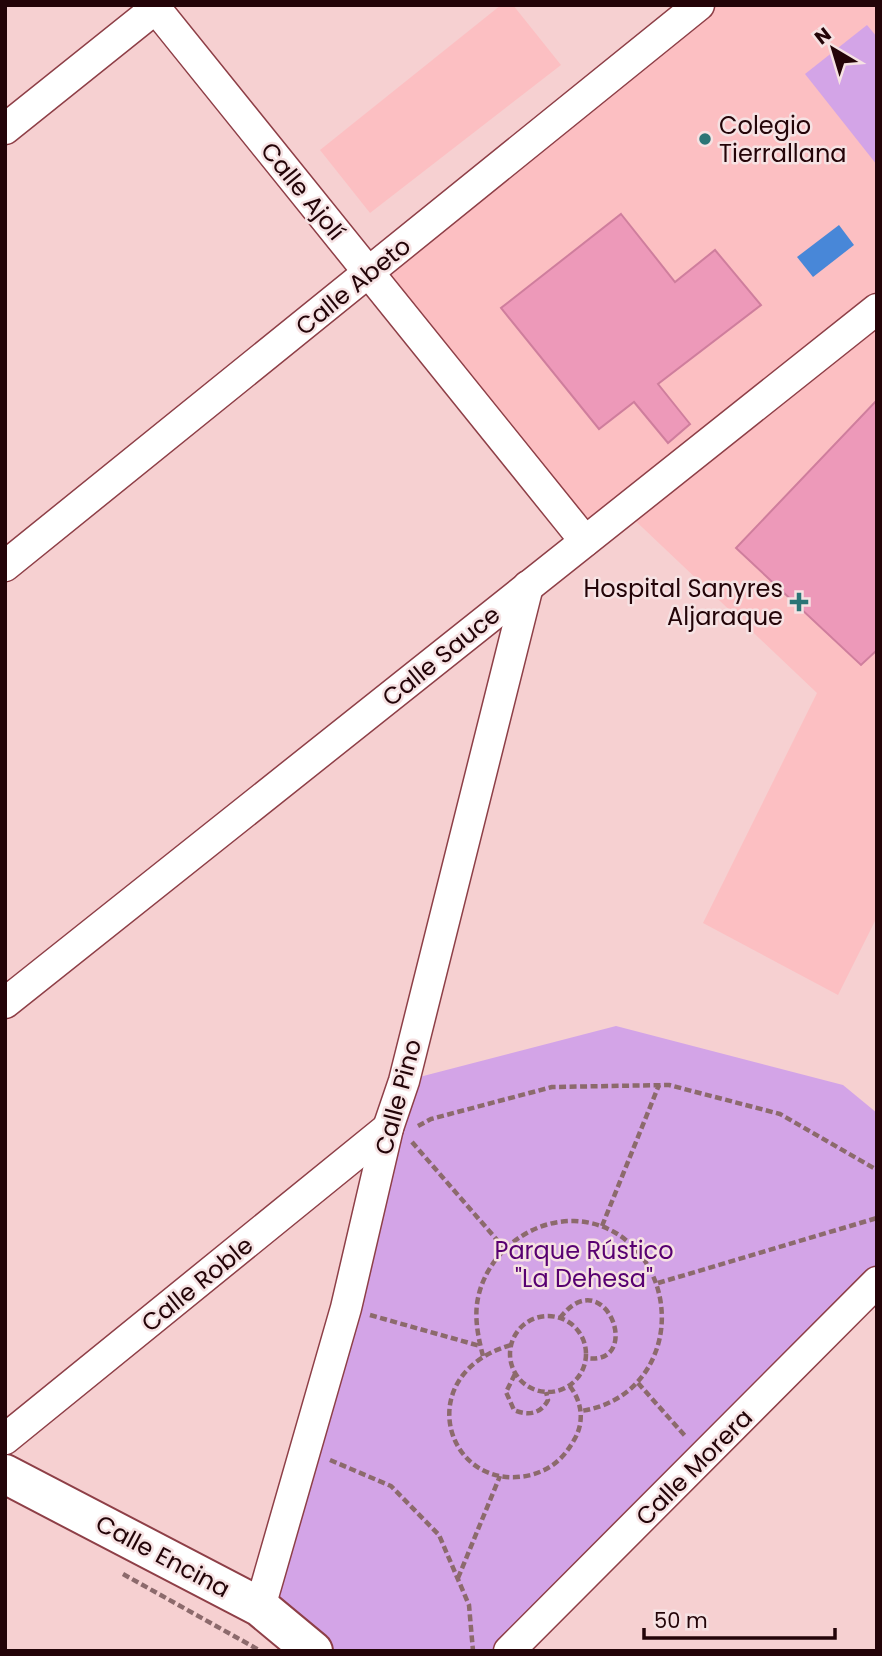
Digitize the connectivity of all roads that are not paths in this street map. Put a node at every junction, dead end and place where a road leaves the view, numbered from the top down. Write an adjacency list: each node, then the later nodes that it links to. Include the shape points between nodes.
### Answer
1 (699, 5): 4 (street, Calle Abeto)
2 (155, 7): 3 (street); 4 (street, Calle Ajolí)
3 (5, 129)
4 (369, 273): 6 (street, Calle Ajolí); 7 (street, Calle Abeto)
5 (877, 309): 6 (street, Calle Sauce)
6 (585, 541): 8 (street, Calle Sauce)
7 (5, 566)
8 (528, 586): 9 (street, Calle Sauce); 10 (street, Calle Pino, via 404,1081)
9 (5, 1003)
10 (396, 1131): 12 (street, Calle Roble); 14 (street, Calle Pino)
11 (877, 1282): 16 (street, Calle Morera)
12 (5, 1439)
13 (5, 1474): 14 (street, Calle Encina)
14 (260, 1607): 15 (street, Calle Encina)
15 (313, 1651)
16 (509, 1651)

